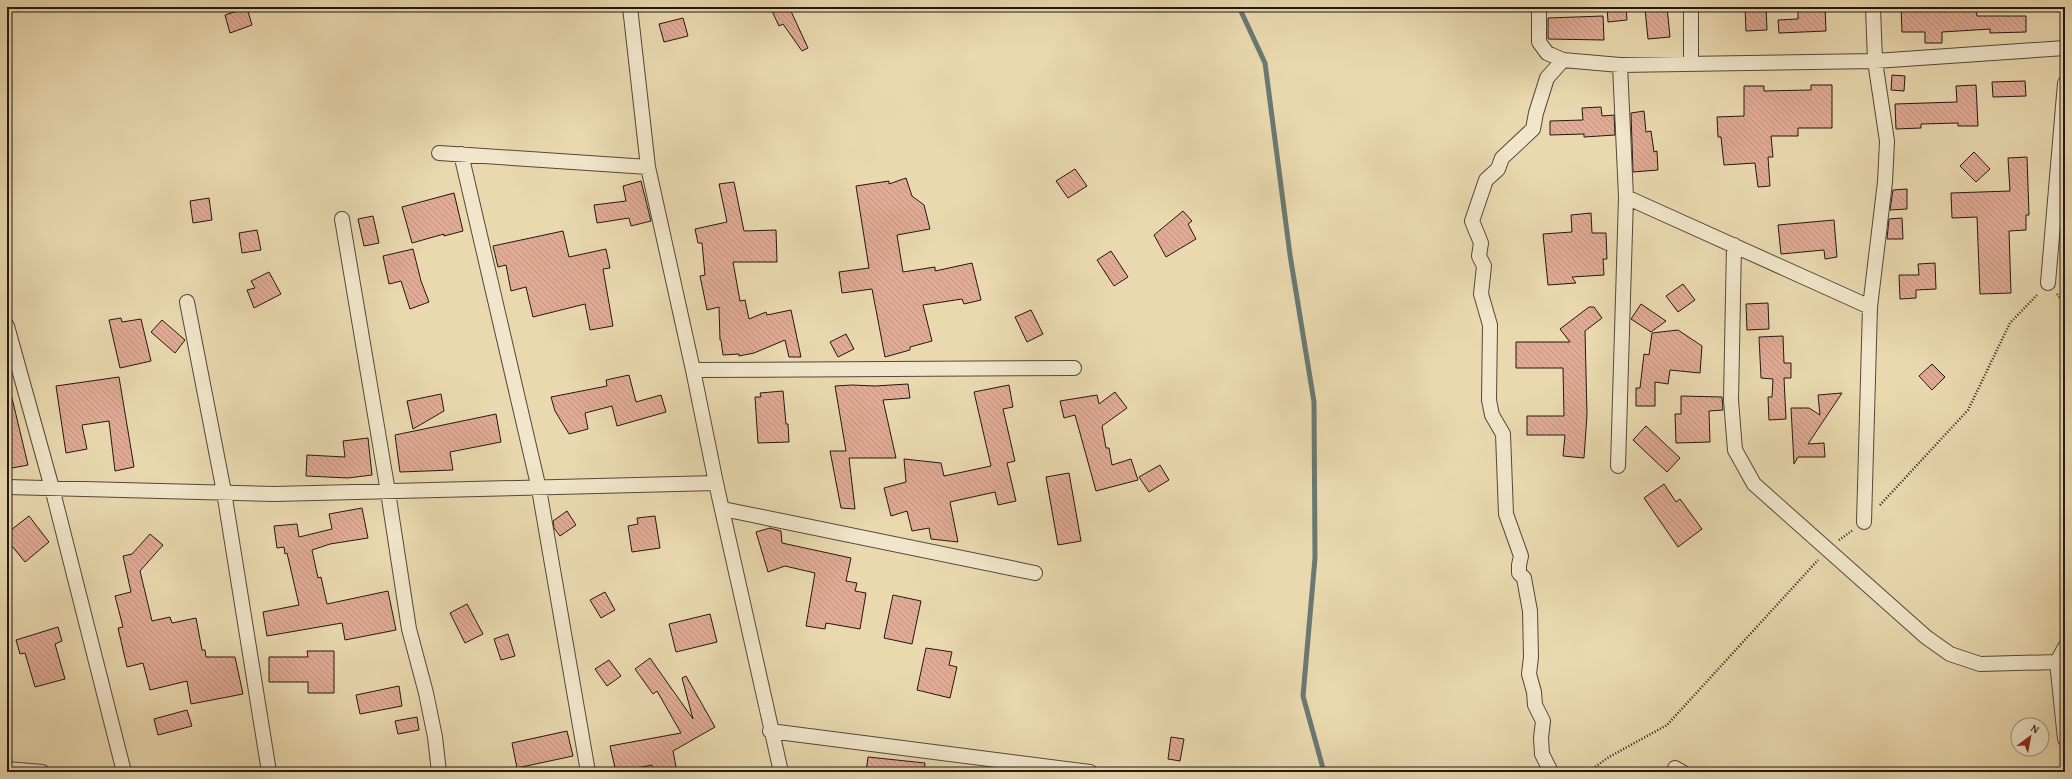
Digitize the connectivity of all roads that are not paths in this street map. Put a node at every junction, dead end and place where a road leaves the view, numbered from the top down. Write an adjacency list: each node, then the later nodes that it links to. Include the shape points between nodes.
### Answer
1 (630, 7): 13 (street)
2 (1538, 7): 6 (street, via 1539,42 1547,53)
3 (1691, 7): 8 (street)
4 (1874, 7): 7 (street)
5 (2065, 48): 7 (street)
6 (1562, 60): 9 (street); 45 (street, via 1547,78 1533,129 1502,158 1498,168 1486,180 1472,221 1481,243 1479,256 1484,266 1481,294 1490,325 1489,400 1492,415 1503,434 1506,514 1521,556 1519,573 1524,578 1530,611 1529,674 1535,706 1543,721 1540,738 1542,754)
7 (1875, 61): 8 (street); 19 (street, via 1887,141 1885,182)
8 (1691, 64): 9 (street)
9 (1620, 65): 14 (street)
10 (2065, 83): 17 (street)
11 (439, 153): 12 (street)
12 (461, 154): 13 (street); 27 (street)
13 (648, 167): 22 (street)
14 (1626, 197): 16 (street); 23 (street)
15 (342, 219): 29 (street)
16 (1734, 245): 19 (street); 34 (street, via 1731,400 1734,450 1754,484 1926,637 1950,654 1980,664)
17 (2048, 283)
18 (187, 302): 28 (street)
19 (1870, 307): 31 (street)
20 (7, 326): 26 (street)
21 (1074, 368): 22 (street)
22 (693, 370): 24 (street)
23 (1618, 466)
24 (716, 483): 27 (street); 30 (street)
25 (7, 487): 26 (street)
26 (52, 488): 28 (street); 39 (street)
27 (539, 489): 29 (street); 42 (street)
28 (224, 492): 29 (street); 40 (street)
29 (388, 492): 41 (street, via 409,629 426,693)
30 (723, 509): 32 (street); 35 (street)
31 (1864, 522)
32 (1035, 573)
33 (2065, 647): 34 (street)
34 (2057, 662): 36 (street)
35 (770, 731): 43 (street); 44 (street)
36 (2065, 739)
37 (7, 768): 38 (street)
38 (42, 772)
39 (124, 772)
40 (269, 772)
41 (439, 772)
42 (588, 772)
43 (781, 772)
44 (1090, 772)
45 (1551, 772)

